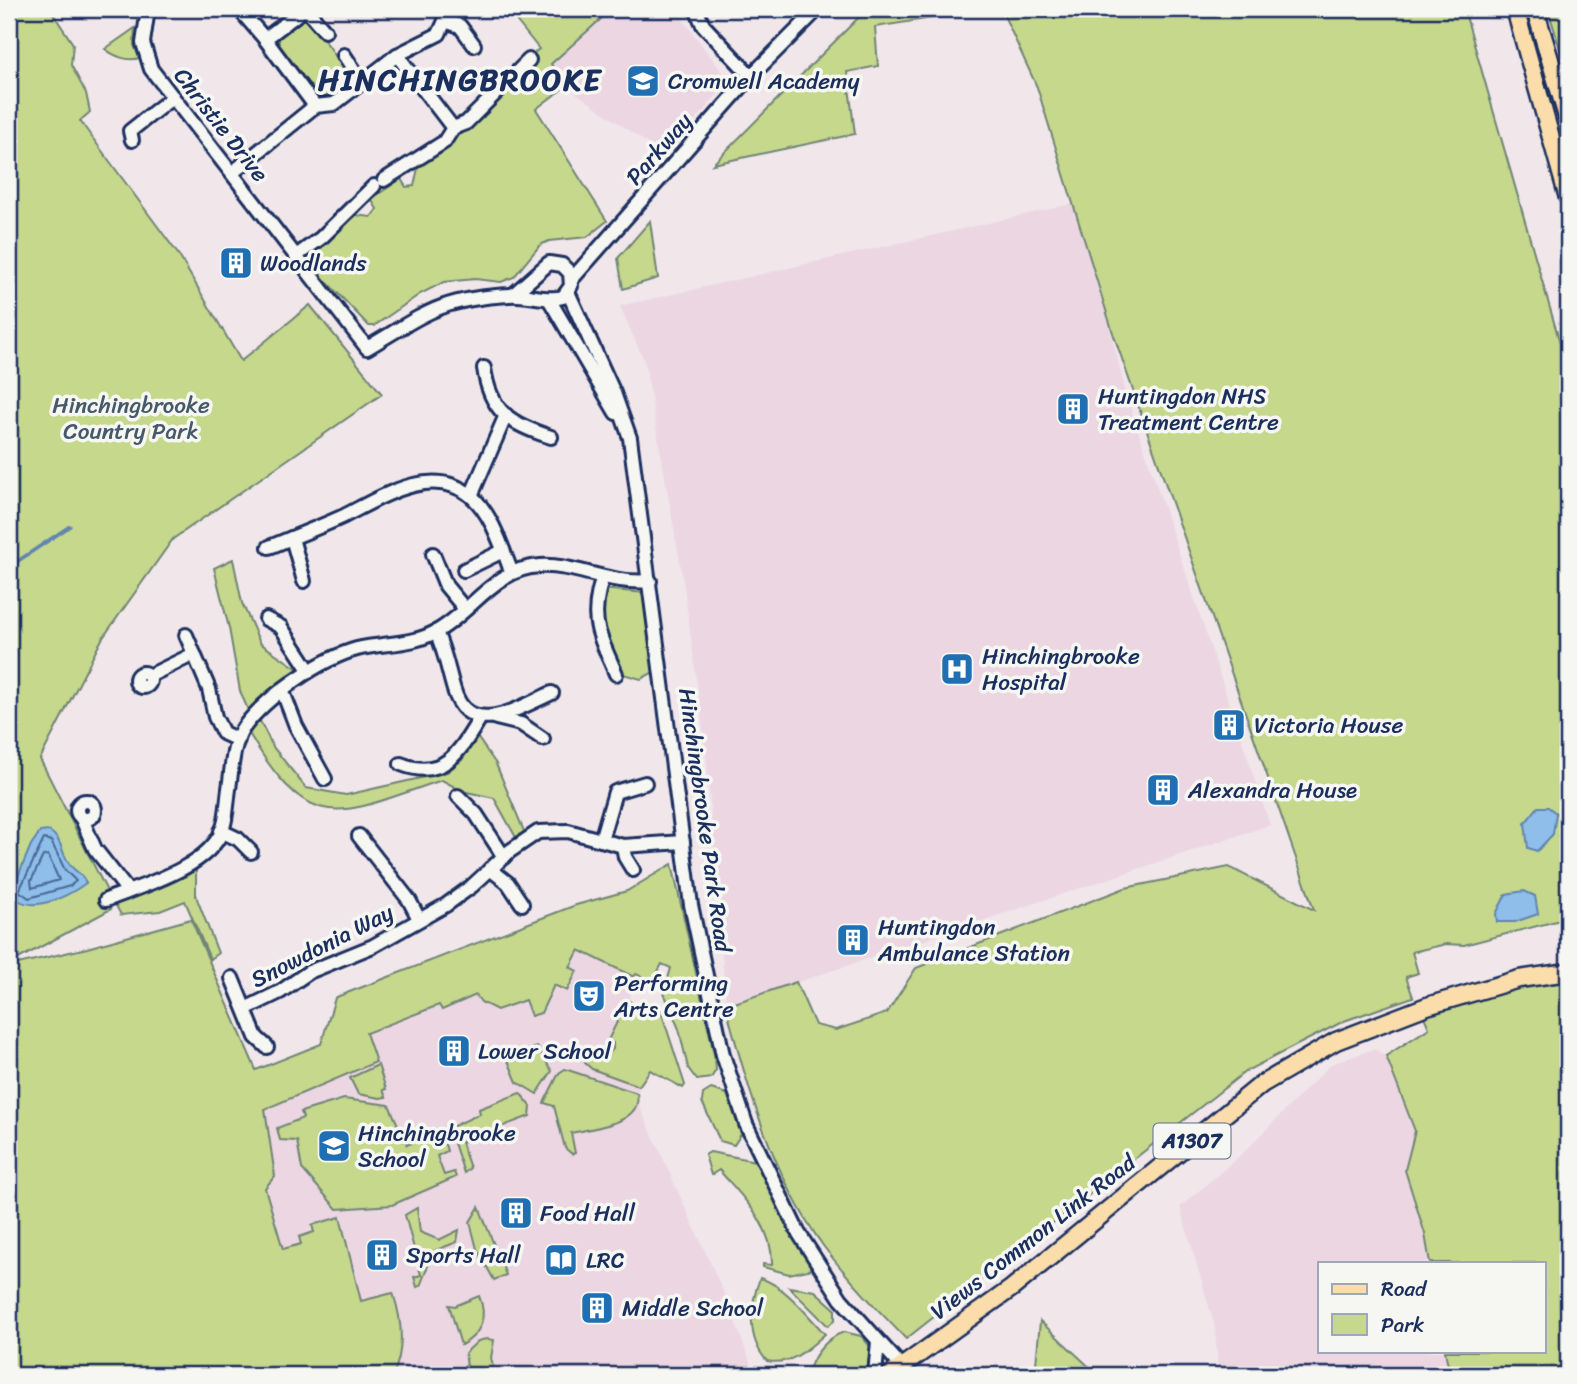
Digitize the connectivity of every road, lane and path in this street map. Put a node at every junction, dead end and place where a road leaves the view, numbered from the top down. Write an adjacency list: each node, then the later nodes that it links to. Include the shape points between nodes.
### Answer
1 (148, 9): 17 (street, Christie Drive, via 144,52)
2 (239, 9): 10 (street)
3 (305, 9): 9 (street); 10 (street)
4 (696, 9): 15 (street, via 703,25)
5 (818, 9): 15 (street, Parkway)
6 (1515, 9): 23 (main road)
7 (1535, 9): 19 (main road)
8 (445, 15): 11 (street); 13 (street, via 439,34)
9 (326, 31)
10 (265, 39): 18 (street)
11 (474, 45)
12 (344, 55): 16 (street)
13 (397, 55): 16 (street); 20 (street)
14 (529, 60): 20 (street, via 466,123)
15 (751, 76): 24 (street, Parkway)
16 (362, 82): 18 (street, via 334,104)
17 (173, 97): 21 (street, via 130,131); 22 (street, Christie Drive)
18 (315, 106): 22 (street)
19 (1568, 120)
20 (453, 128): 25 (street, via 444,142 379,183)
21 (132, 140)
22 (232, 173): 25 (street, Christie Drive)
23 (1568, 198)
24 (590, 255): 26 (street, Parkway); 28 (street, Parkway)
25 (296, 256): 29 (street, Christie Drive, via 367,348 436,306)
26 (562, 265): 27 (street, via 549,263); 28 (street)
27 (536, 276): 29 (street); 30 (street, via 536,287)
28 (570, 286): 30 (street, via 563,297); 34 (street, Hinchingbrooke Park Road)
29 (514, 294): 30 (street)
30 (546, 298): 34 (street, Hinchingbrooke Park Road)
31 (484, 368): 32 (street, via 488,395)
32 (506, 415): 33 (street, via 524,428); 35 (street)
33 (551, 437)
34 (630, 438): 43 (street, Hinchingbrooke Park Road)
35 (471, 496): 36 (street, via 457,488 425,483 397,488); 38 (street)
36 (292, 538): 37 (street); 44 (street)
37 (269, 547)
38 (503, 551): 40 (street); 41 (street)
39 (433, 554): 45 (street, via 446,586)
40 (464, 570)
41 (511, 571): 42 (street, via 564,568); 45 (street)
42 (602, 579): 43 (street); 51 (street, via 594,607)
43 (650, 581): 67 (street, Hinchingbrooke Park Road)
44 (304, 582)
45 (465, 609): 47 (street)
46 (266, 619): 50 (street, via 281,627)
47 (436, 632): 50 (street, via 405,644 357,649); 55 (street, via 455,694)
48 (186, 635): 49 (street)
49 (194, 654): 52 (street); 58 (street, via 223,733)
50 (309, 670): 53 (street)
51 (616, 674)
52 (149, 676)
53 (283, 692): 58 (street, via 245,727); 60 (street)
54 (552, 693): 56 (street)
55 (480, 718): 56 (street); 59 (street, via 449,761 429,770)
56 (495, 718): 57 (street, via 521,724)
57 (543, 739)
58 (238, 740): 64 (street)
59 (401, 764)
60 (325, 779)
61 (645, 783): 66 (street, via 615,792)
62 (458, 796): 70 (street, via 476,814)
63 (82, 819): 73 (street, via 95,849)
64 (221, 831): 69 (street); 73 (street, via 211,849 196,861)
65 (359, 836): 76 (street, Snowdonia Way)
66 (601, 840): 68 (street, Snowdonia Way); 70 (street, Snowdonia Way, via 552,830 526,839)
67 (683, 842): 68 (street, Snowdonia Way); 81 (street, Hinchingbrooke Park Road, via 714,1022 746,1124 819,1267)
68 (623, 846): 72 (street)
69 (251, 852)
70 (504, 857): 71 (street, Snowdonia Way)
71 (490, 869): 75 (street, via 508,883); 76 (street, Snowdonia Way, via 460,896)
72 (633, 870)
73 (128, 891): 74 (street)
74 (106, 900)
75 (522, 904)
76 (419, 919): 79 (street, Snowdonia Way)
77 (1568, 972): 82 (main road, Views Common Link Road / A1307, via 1519,979 1427,1006 1336,1041 1262,1084 1012,1288)
78 (232, 978): 79 (street, Snowdonia Way)
79 (245, 1009): 80 (street, Snowdonia Way, via 256,1037)
80 (267, 1047)
81 (878, 1341): 82 (street, Hinchingbrooke Park Road); 83 (street)
82 (900, 1372)
83 (875, 1375)

